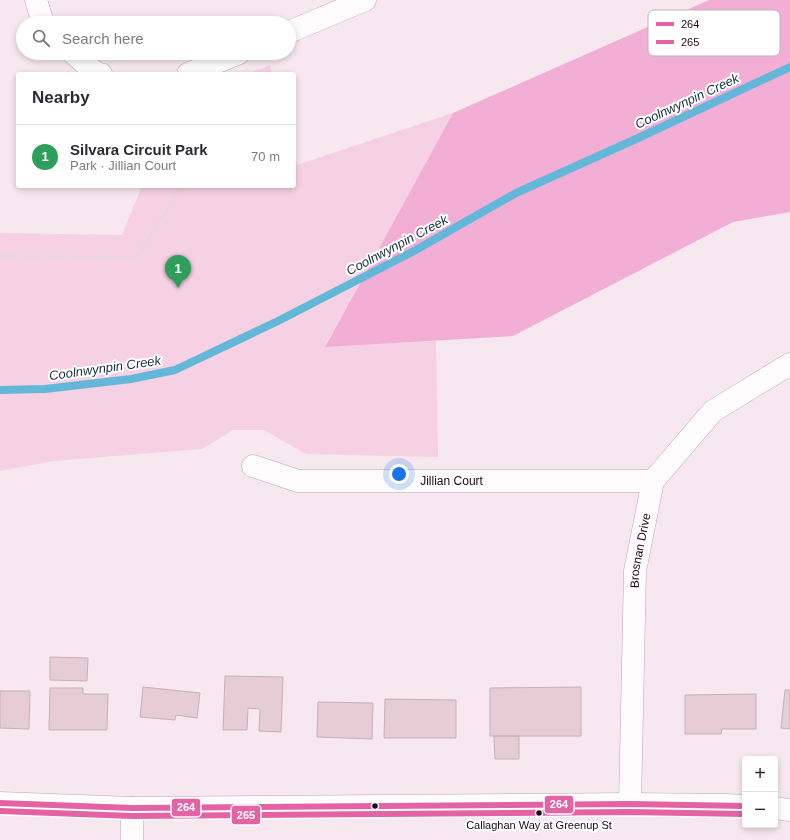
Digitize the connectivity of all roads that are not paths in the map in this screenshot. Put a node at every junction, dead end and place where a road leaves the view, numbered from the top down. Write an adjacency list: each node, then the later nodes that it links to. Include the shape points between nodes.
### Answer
1 (36, 0): 3 (street)
2 (365, 0): 4 (street)
3 (40, 16)
4 (296, 29)
5 (81, 60): 7 (street)
6 (222, 60): 8 (street)
7 (95, 72)
8 (193, 72)
9 (790, 364): 11 (street, Brosnan Drive, via 713,410)
10 (253, 466): 11 (street, Jillian Court, via 298,481)
11 (653, 481): 13 (street, Brosnan Drive, via 635,571)
12 (0, 804): 15 (street)
13 (630, 804): 14 (street); 15 (street)
14 (742, 806)
15 (132, 808): 18 (street)
16 (778, 808): 17 (street)
17 (790, 810)
18 (132, 840)

